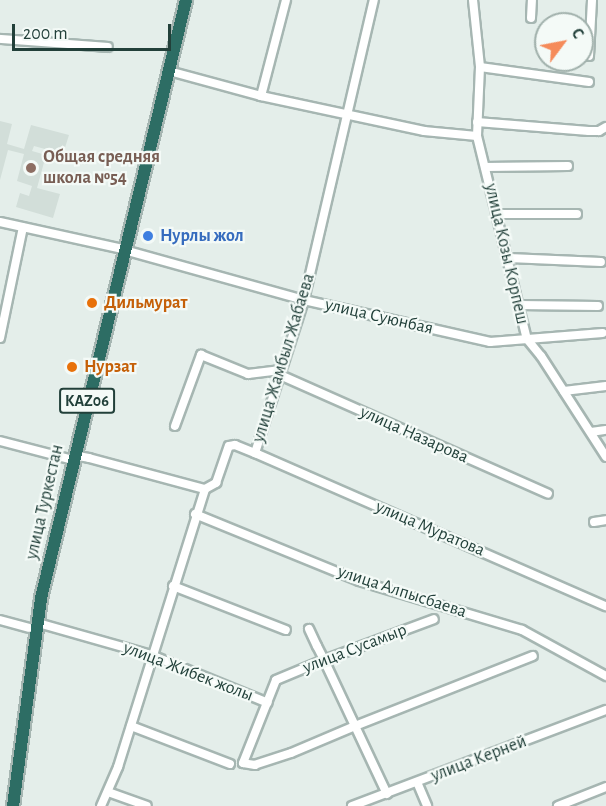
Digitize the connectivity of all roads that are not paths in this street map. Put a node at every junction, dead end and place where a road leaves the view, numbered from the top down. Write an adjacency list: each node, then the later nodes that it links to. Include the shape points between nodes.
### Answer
1 (179, 0): 24 (highway, улица Туркестан / KАZ06)
2 (186, 0): 11 (highway, улица Туркестан / KАZ06)
3 (286, 0): 13 (street)
4 (374, 0): 14 (street, улица Жамбыл Жабаева)
5 (473, 0): 10 (street, улица Козы Корпеш)
6 (532, 0): 7 (street)
7 (531, 18)
8 (0, 39): 9 (street)
9 (108, 47)
10 (480, 67): 12 (street); 15 (street, улица Козы Корпеш)
11 (169, 71): 13 (street); 24 (highway, улица Туркестан / KАZ06)
12 (589, 82)
13 (261, 96): 14 (street)
14 (348, 113): 17 (street, via 424,131); 27 (street, улица Жамбыл Жабаева)
15 (477, 122): 16 (street, via 589,131); 17 (street, улица Козы Корпеш)
16 (606, 127)
17 (477, 136): 19 (street, улица Козы Корпеш)
18 (568, 166): 19 (street)
19 (485, 167): 20 (street, улица Козы Корпеш)
20 (498, 214): 21 (street); 25 (street, улица Козы Корпеш)
21 (577, 214)
22 (0, 222): 23 (street, улица Суюнбая)
23 (23, 227): 24 (street, улица Суюнбая); 31 (street)
24 (121, 249): 27 (street, улица Суюнбая); 42 (highway, улица Туркестан / KАZ06)
25 (509, 258): 26 (street); 28 (street, улица Козы Корпеш)
26 (601, 262)
27 (304, 300): 32 (street, улица Суюнбая, via 490,342); 33 (street, улица Жамбыл Жабаева)
28 (519, 305): 29 (street); 32 (street, улица Козы Корпеш)
29 (598, 306)
30 (603, 333): 32 (street, улица Суюнбая)
31 (0, 338)
32 (527, 339): 35 (street, улица Козы Корпеш)
33 (280, 373): 36 (street, via 248,374 201,355); 40 (street, улица Жамбыл Жабаева); 44 (street, улица Назарова)
34 (606, 386): 35 (street)
35 (564, 391): 38 (street, улица Козы Корпеш)
36 (175, 426)
37 (606, 430): 38 (street)
38 (591, 432): 41 (street, улица Козы Корпеш)
39 (0, 441): 42 (street)
40 (255, 453): 43 (street, улица Жамбыл Жабаева, via 235,445 229,447 216,483); 49 (street, улица Муратова)
41 (606, 457)
42 (70, 459): 43 (street, via 89,458); 52 (highway, улица Туркестан / KАZ06)
43 (205, 489): 45 (street, улица Жамбыл Жабаева)
44 (548, 494)
45 (195, 514): 48 (street, улица Жамбыл Жабаева); 58 (street, улица Алпысбаева, via 359,580 522,630)
46 (606, 520): 47 (street)
47 (594, 522)
48 (173, 585): 54 (street); 55 (street, улица Жамбыл Жабаева)
49 (606, 606)
50 (434, 619): 57 (street, улица Сусамыр)
51 (0, 620): 52 (street, улица Жибек жолы)
52 (34, 626): 55 (street, улица Жибек жолы); 68 (highway, улица Туркестан / KАZ06); 69 (highway, улица Туркестан / KАZ06)
53 (309, 629): 57 (street)
54 (286, 630)
55 (151, 655): 59 (street, улица Жибек жолы); 61 (street, улица Жамбыл Жабаева)
56 (532, 656): 62 (street)
57 (324, 660): 59 (street, улица Сусамыр, via 276,680); 62 (street)
58 (606, 676)
59 (268, 703): 62 (street, via 243,763 255,765)
60 (606, 710): 64 (street, улица Керней)
61 (131, 726): 63 (street); 66 (street, улица Жамбыл Жабаева)
62 (355, 726): 67 (street)
63 (230, 764)
64 (417, 782): 67 (street, улица Керней); 73 (street)
65 (606, 787): 74 (street)
66 (108, 792): 70 (street, улица Жамбыл Жабаева); 71 (street)
67 (387, 794): 72 (street, улица Керней)
68 (6, 806)
69 (13, 806)
70 (101, 806)
71 (147, 806)
72 (352, 806)
73 (427, 806)
74 (558, 806)

